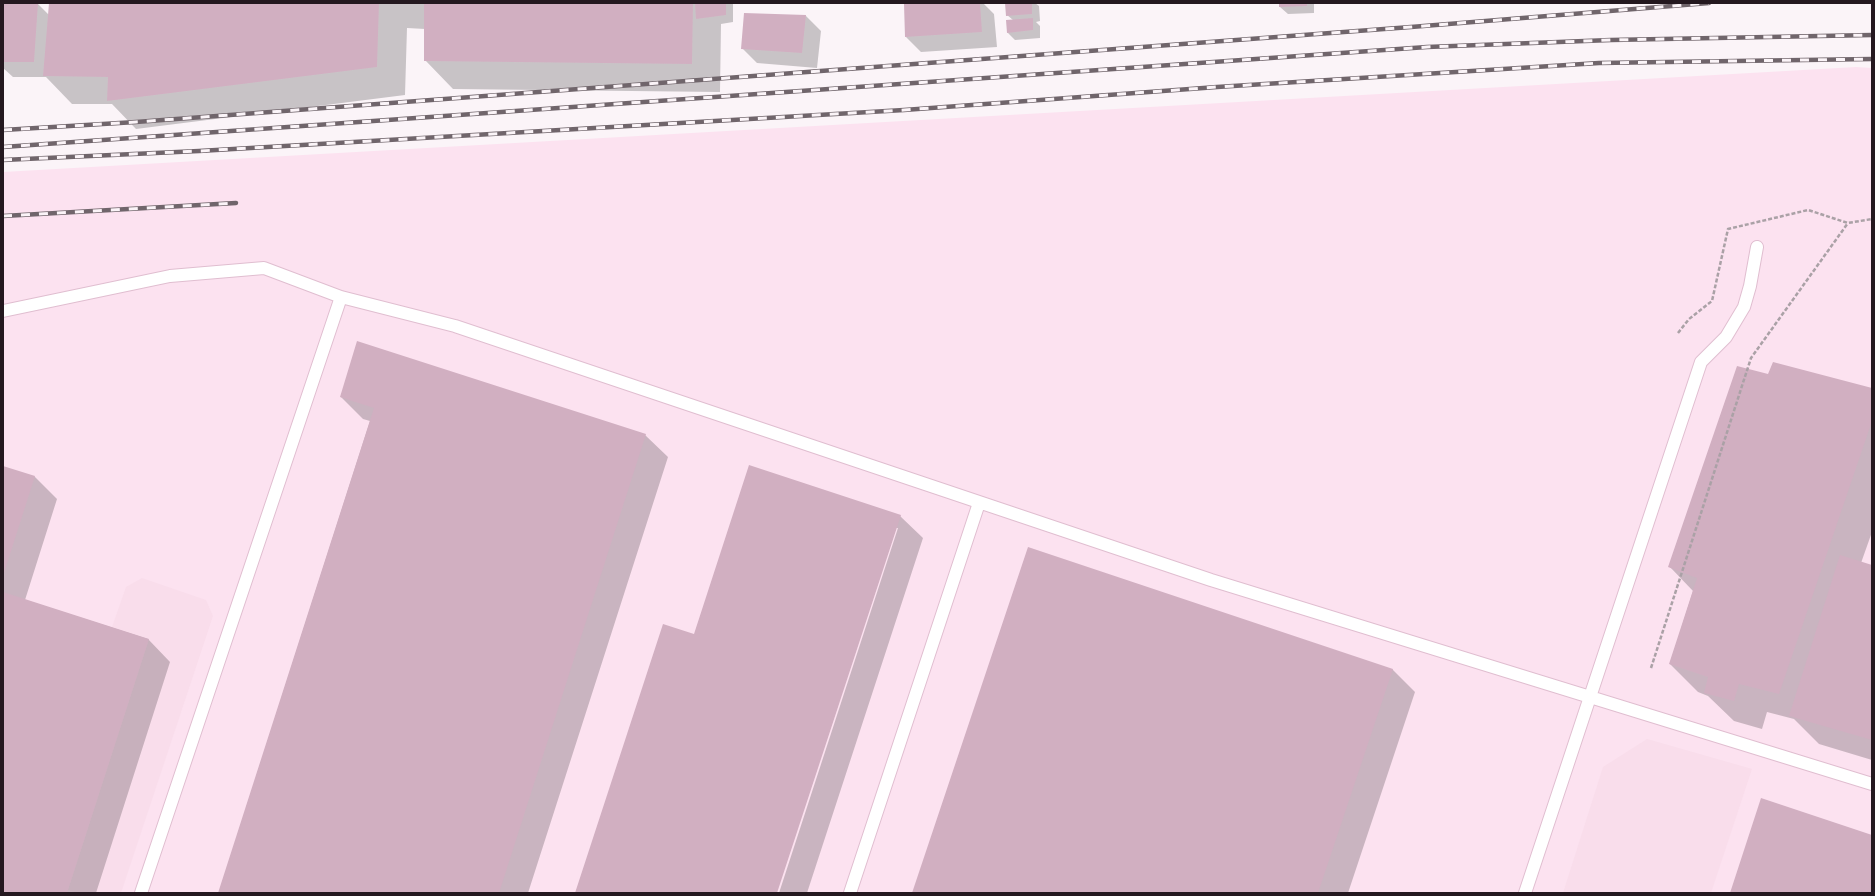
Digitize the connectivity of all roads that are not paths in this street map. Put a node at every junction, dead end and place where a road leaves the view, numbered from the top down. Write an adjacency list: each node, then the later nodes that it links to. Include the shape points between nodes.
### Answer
1 (1757, 247): 5 (lane, via 1744,307 1726,337 1701,362)
2 (341, 298): 3 (lane, via 264,268 170,276); 4 (lane, via 455,326); 7 (lane)
3 (3, 311)
4 (979, 503): 5 (lane, via 1211,580); 8 (lane)
5 (1591, 696): 6 (lane); 9 (lane)
6 (1872, 784)
7 (141, 893)
8 (850, 893)
9 (1525, 893)

